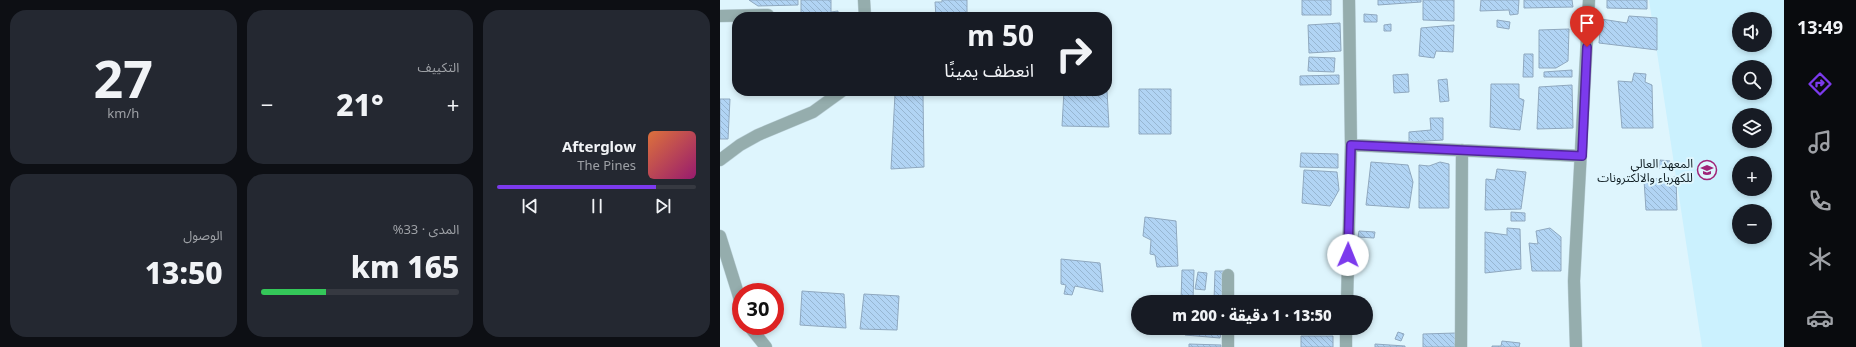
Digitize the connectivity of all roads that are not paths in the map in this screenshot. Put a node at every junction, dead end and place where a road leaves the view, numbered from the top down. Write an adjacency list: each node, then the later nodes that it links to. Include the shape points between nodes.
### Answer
1 (864, 0): 4 (street)
2 (1349, 0): 8 (street)
3 (1589, 0): 10 (street)
4 (865, 12)
5 (720, 16): 6 (street)
6 (732, 16)
7 (835, 96): 11 (street, via 813,112 740,145)
8 (1351, 145): 9 (street); 16 (street)
9 (1462, 150): 10 (street); 23 (street)
10 (1582, 156): 24 (street, via 1574,281)
11 (720, 160)
12 (720, 236): 14 (street)
13 (1228, 275): 15 (street)
14 (735, 283)
15 (1228, 295)
16 (1347, 295)
17 (756, 335): 20 (street)
18 (1228, 335): 21 (street)
19 (1346, 335): 22 (street)
20 (766, 347)
21 (1228, 347)
22 (1346, 347)
23 (1461, 347)
24 (1576, 347)

